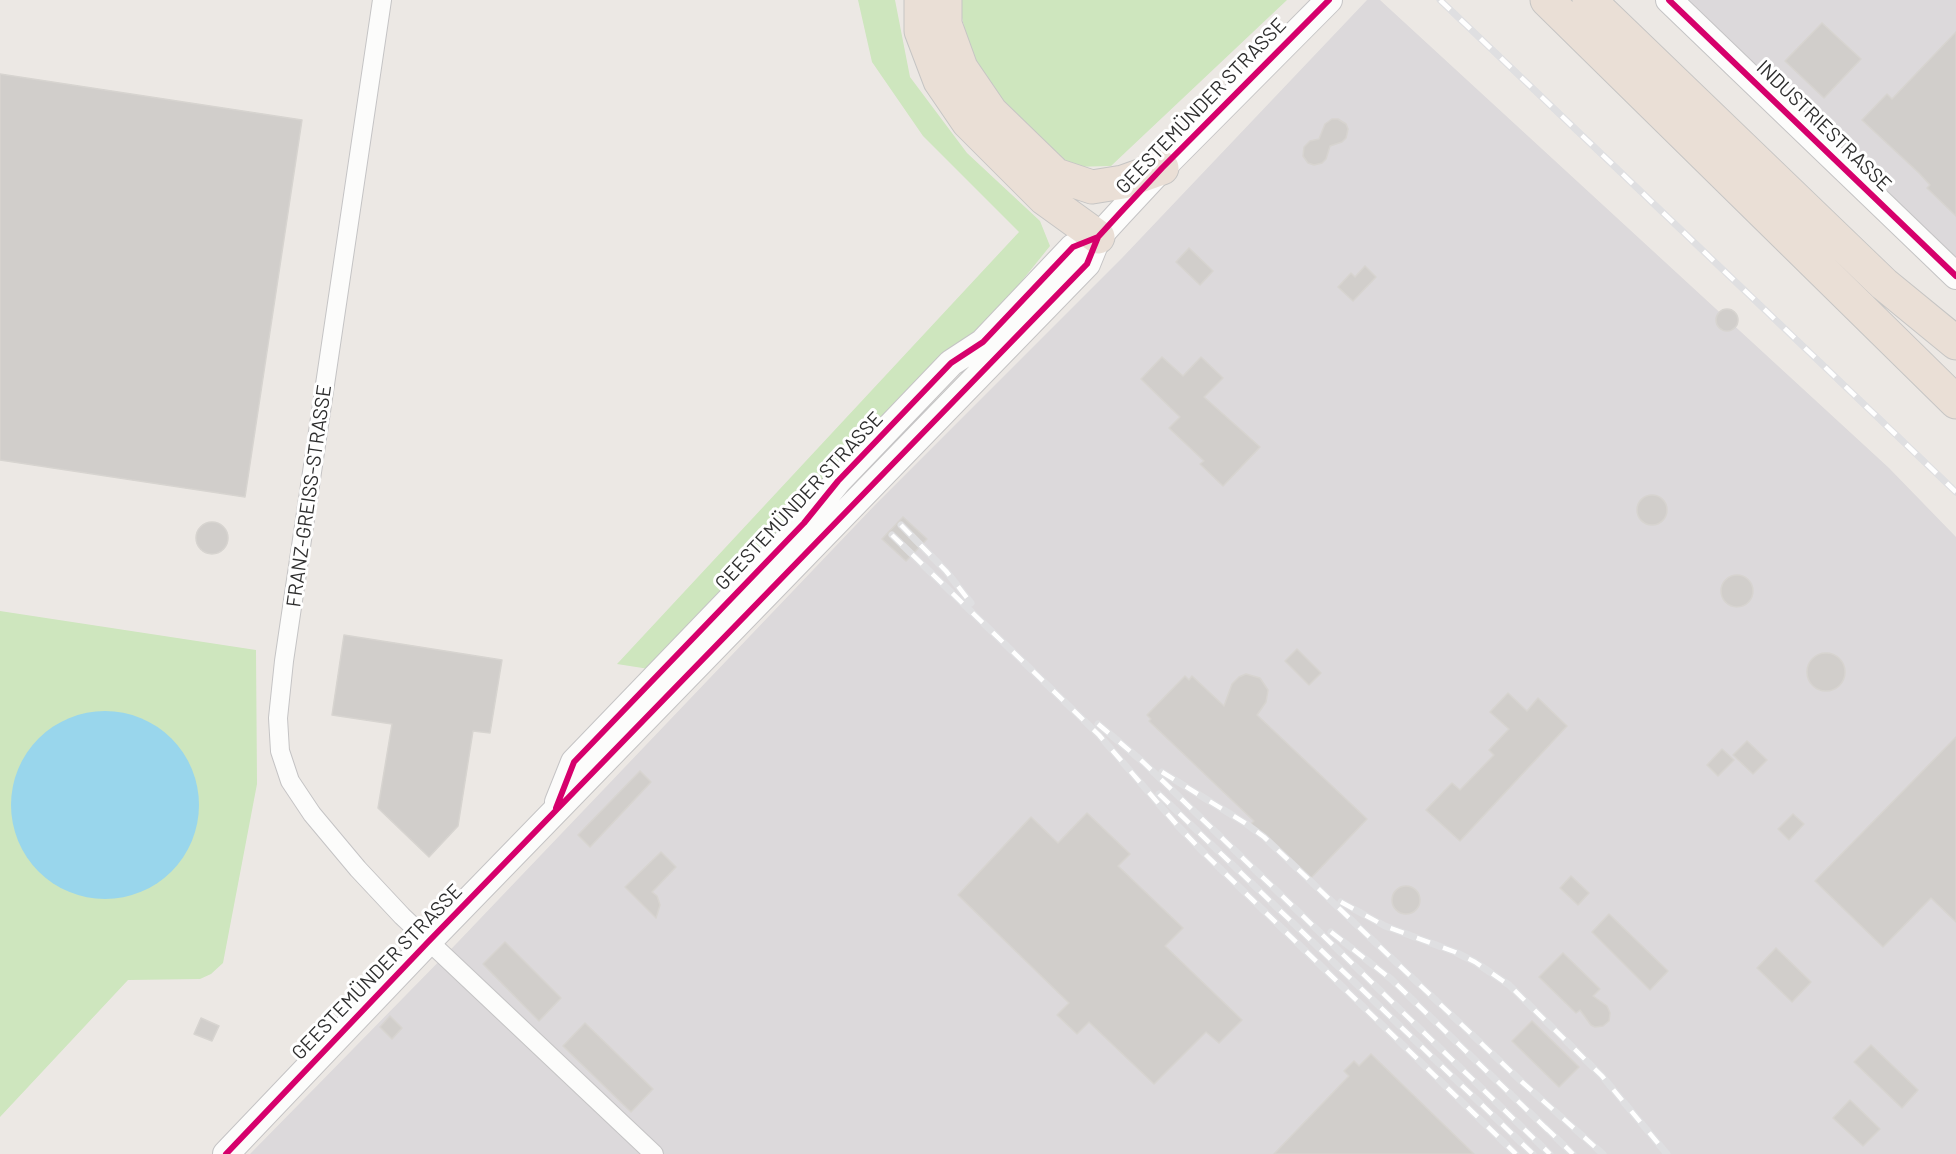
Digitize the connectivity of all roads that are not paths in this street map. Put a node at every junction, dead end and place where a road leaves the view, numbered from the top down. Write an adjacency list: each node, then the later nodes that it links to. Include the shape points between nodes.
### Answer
1 (382, 0): 14 (street, FRANZ-GREISS-STRASSE, via 278,718 280,751 290,781 312,814 358,869)
2 (921, 0): 10 (highway, via 921,31 940,81 968,122 1044,198)
3 (945, 0): 9 (highway, via 945,24 961,68 991,112)
4 (1329, 0): 8 (street, GEESTEMÜNDER STRASSE)
5 (1548, 0): 13 (highway)
6 (1589, 0): 12 (highway, via 1884,284)
7 (1669, 0): 11 (street, INDUSTRIESTRASSE)
8 (1162, 168): 9 (highway, via 1123,182 1092,187); 10 (street, GEESTEMÜNDER STRASSE)
9 (1056, 175): 10 (highway)
10 (1098, 237): 14 (street, GEESTEMÜNDER STRASSE, via 1088,264)
11 (1954, 269)
12 (1956, 343)
13 (1956, 402)
14 (429, 940): 15 (street, GEESTEMÜNDER STRASSE); 16 (street, GEESTEMÜNDER STRASSE)
15 (226, 1154)
16 (654, 1154)

